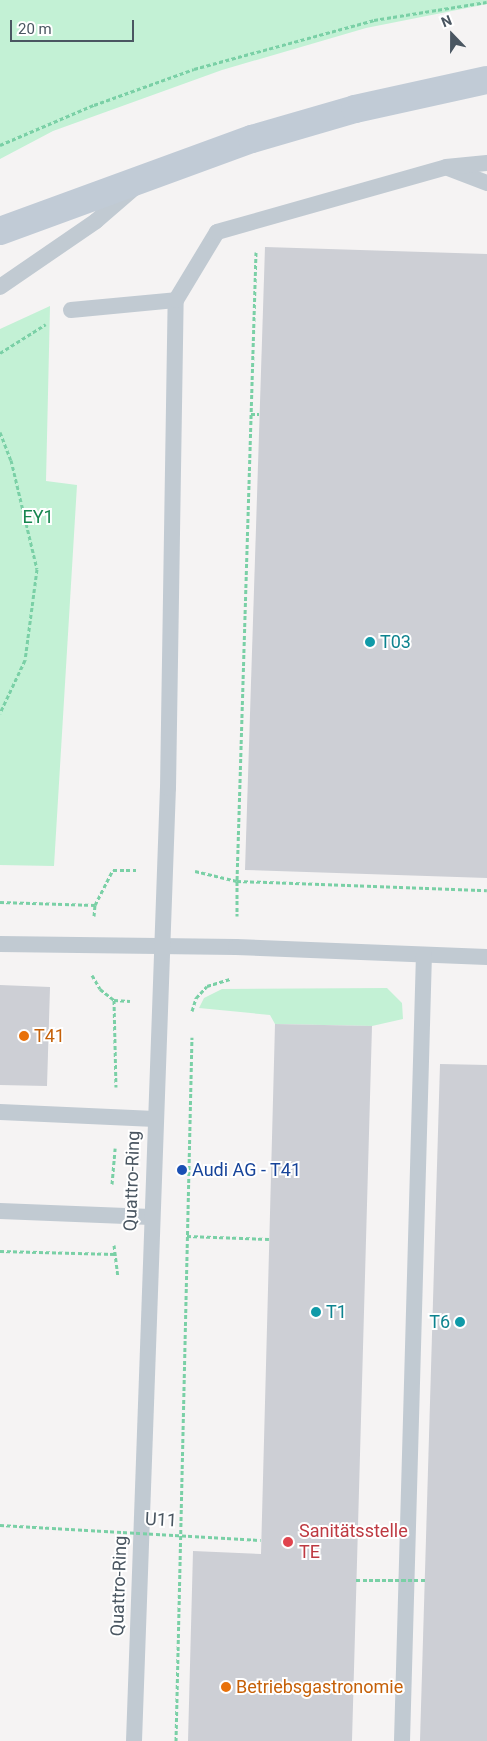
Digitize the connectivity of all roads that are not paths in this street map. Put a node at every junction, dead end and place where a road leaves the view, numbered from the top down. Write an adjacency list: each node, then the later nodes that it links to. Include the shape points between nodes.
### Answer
1 (487, 80): 4 (main road, via 355,108 252,139)
2 (487, 163): 3 (lane)
3 (446, 167): 5 (lane); 8 (lane, via 217,232)
4 (149, 176): 6 (main road); 7 (lane, via 96,220)
5 (487, 183)
6 (0, 231)
7 (0, 287)
8 (176, 300): 9 (lane); 11 (lane, Quattro-Ring, via 168,788)
9 (71, 310)
10 (0, 944): 11 (lane)
11 (161, 948): 12 (lane); 15 (lane, Quattro-Ring)
12 (424, 955): 13 (lane); 19 (lane)
13 (487, 957)
14 (0, 1112): 15 (lane)
15 (155, 1119): 17 (lane, Quattro-Ring)
16 (0, 1211): 17 (lane)
17 (151, 1217): 18 (lane, Quattro-Ring)
18 (134, 1741)
19 (402, 1741)

